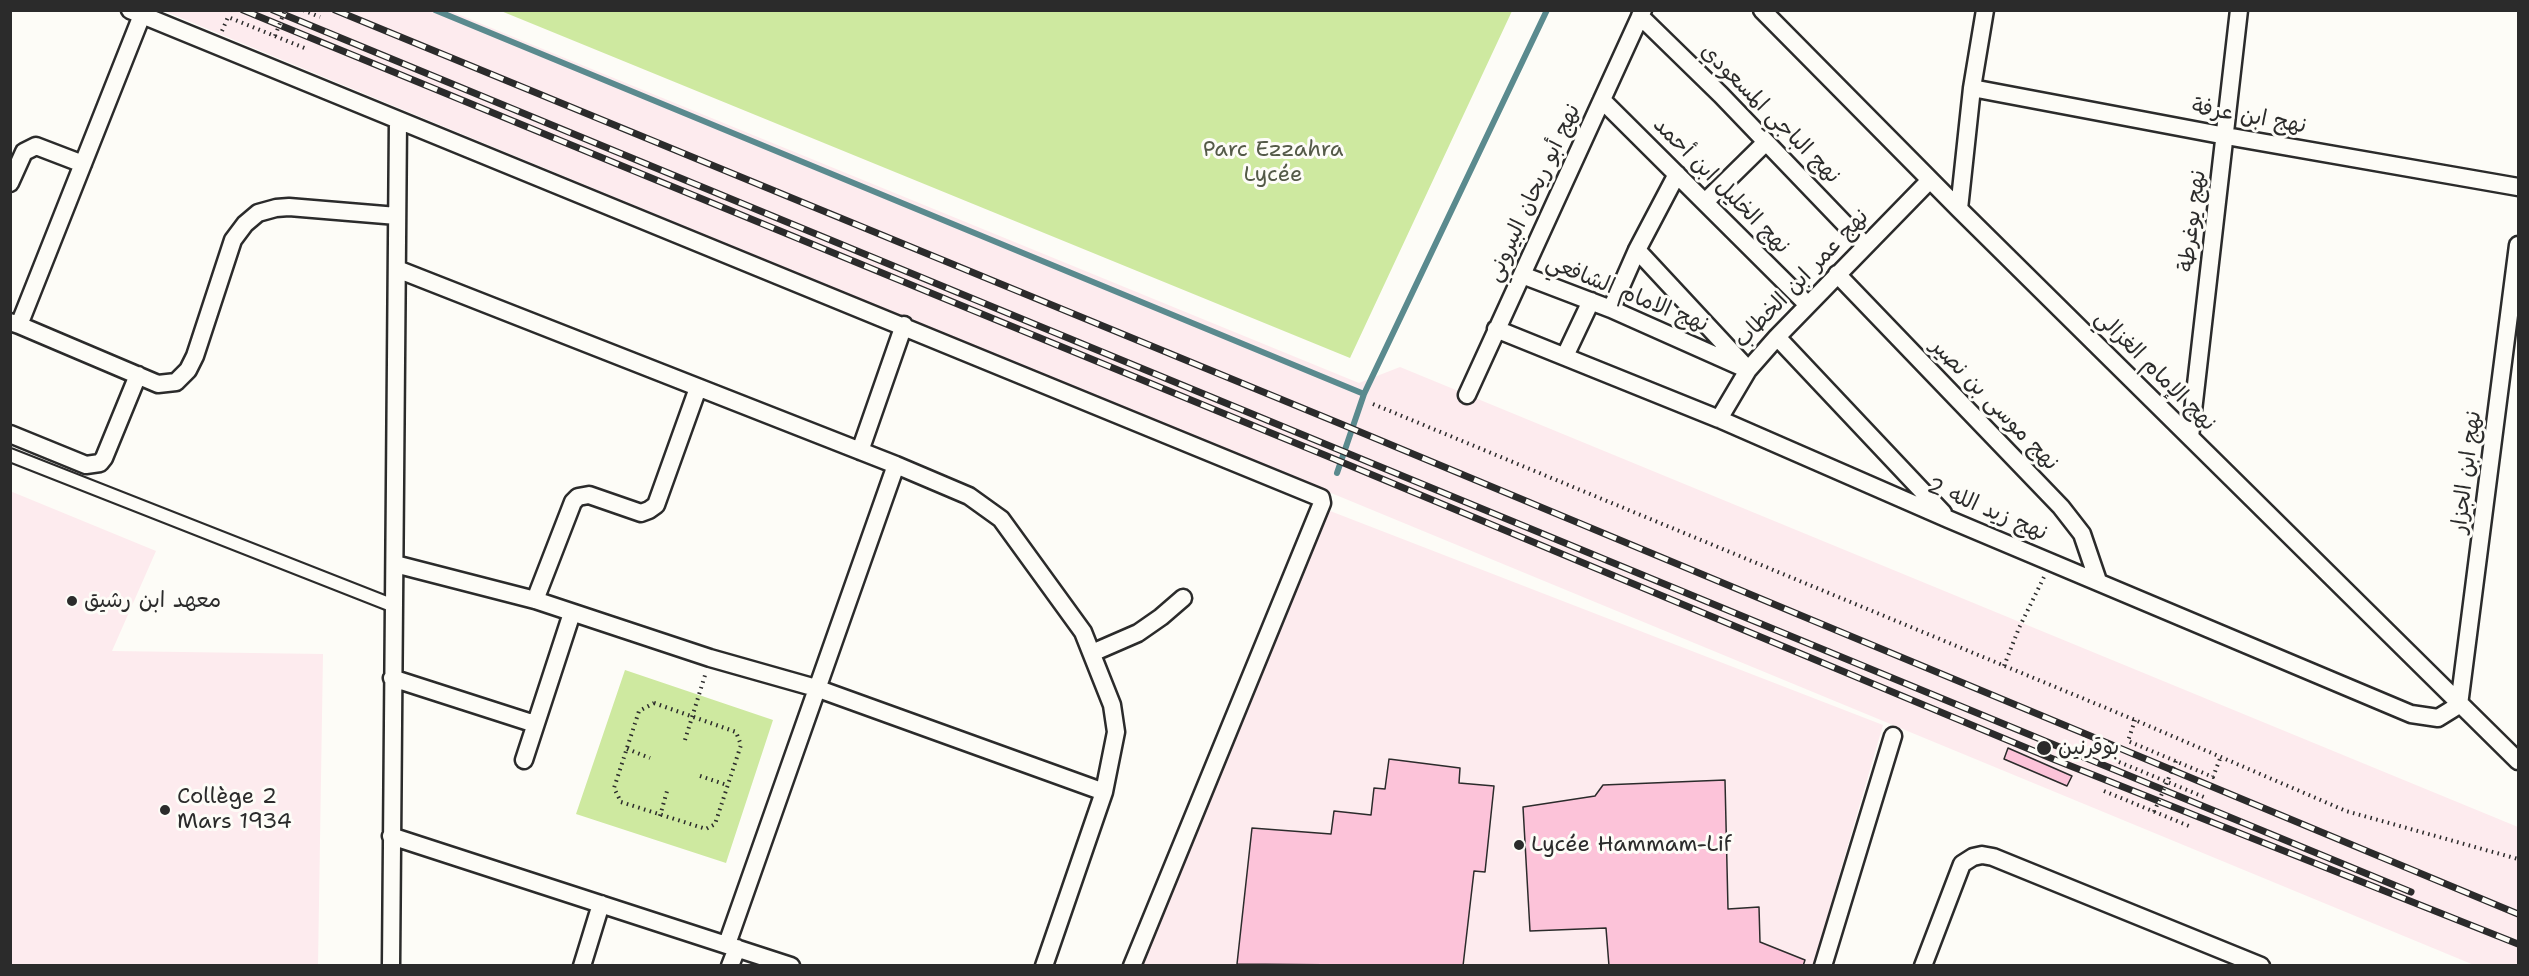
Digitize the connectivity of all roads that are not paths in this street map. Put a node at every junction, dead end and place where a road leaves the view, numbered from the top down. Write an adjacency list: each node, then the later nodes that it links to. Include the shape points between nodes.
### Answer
1 (1762, 10): 13 (street, نهج الإمام الغزالي)
2 (1985, 10): 6 (street)
3 (2239, 10): 9 (street, نهج يوغرطة)
4 (136, 13): 8 (street); 11 (street)
5 (1642, 13): 7 (street, نهج أبو ريحان البيروني); 10 (street, نهج الباجي المسعودي)
6 (1972, 88): 9 (street, نهج ابن عرفة); 17 (street)
7 (1602, 100): 12 (street, نهج الخليل ابن أحمد); 24 (street, نهج أبو ريحان البيروني)
8 (399, 120): 18 (street); 29 (street)
9 (2226, 136): 15 (street, نهج ابن عرفة); 39 (street, نهج يوغرطة)
10 (1765, 143): 16 (street); 19 (street, نهج الباجي المسعودي)
11 (83, 164): 14 (street, via 36,146 24,152); 28 (street)
12 (1677, 174): 16 (street, نهج الخليل ابن أحمد); 21 (street)
13 (1930, 180): 17 (street, نهج الإمام الغزالي); 19 (street, نهج عمر ابن الخطاب)
14 (10, 183)
15 (2518, 187)
16 (1705, 202): 26 (street, نهج الخليل ابن أحمد)
17 (1959, 209): 39 (street, نهج الإمام الغزالي)
18 (397, 216): 22 (street); 34 (street, via 289,207 258,213 233,240 188,370 176,382 158,384)
19 (1865, 245): 23 (street, نهج عمر ابن الخطاب)
20 (2518, 245): 53 (street, نهج ابن الجزار)
21 (1637, 250): 27 (street); 33 (street)
22 (397, 269): 35 (street); 44 (street)
23 (1837, 274): 26 (street, نهج عمر ابن الخطاب); 45 (street, نهج موسى بن نصير, via 2061,507 2082,534)
24 (1522, 275): 25 (street, نهج الامام الشافعي); 30 (street, نهج أبو ريحان البيروني)
25 (1591, 301): 27 (street, نهج الامام الشافعي); 32 (street)
26 (1808, 304): 31 (street, نهج عمر ابن الخطاب)
27 (1611, 309): 33 (street, نهج الامام الشافعي)
28 (15, 324): 34 (street)
29 (904, 326): 40 (street); 67 (street, via 1321,498)
30 (1497, 329): 32 (street, نهج زيد الله 2); 36 (street, نهج أبو ريحان البيروني)
31 (1777, 337): 33 (street, نهج عمر ابن الخطاب); 43 (street)
32 (1565, 356): 37 (street, نهج زيد الله 2)
33 (1748, 370): 37 (street, نهج عمر ابن الخطاب)
34 (138, 375): 38 (street, via 100,463 86,465)
35 (698, 387): 40 (street); 47 (street, via 656,505 641,513 589,495 578,497)
36 (1467, 395)
37 (1719, 419): 43 (street, نهج زيد الله 2)
38 (10, 434)
39 (2190, 438): 53 (street, نهج الإمام الغزالي)
40 (860, 451): 42 (street)
41 (10, 455): 48 (street)
42 (896, 465): 50 (street, via 969,496 1000,519 1083,632); 52 (street)
43 (1948, 519): 45 (street, نهج زيد الله 2)
44 (395, 564): 47 (street); 48 (street)
45 (2098, 581): 53 (street, نهج زيد الله 2, via 2411,714 2438,718)
46 (1183, 598): 50 (street, via 1137,633)
47 (535, 600): 49 (street)
48 (394, 606): 51 (street)
49 (573, 613): 52 (street); 54 (street)
50 (1092, 653): 58 (street, via 1112,705 1116,732)
51 (392, 678): 54 (street); 59 (street)
52 (816, 688): 58 (street); 61 (street)
53 (2459, 705): 57 (street, نهج الإمام الغزالي)
54 (535, 724): 56 (street)
55 (1893, 736): 68 (street)
56 (524, 760)
57 (2518, 761)
58 (1104, 792): 66 (street)
59 (391, 836): 60 (street); 62 (street)
60 (601, 904): 61 (street); 63 (street)
61 (732, 946): 64 (street); 65 (street)
62 (391, 966)
63 (582, 966)
64 (730, 966)
65 (791, 966)
66 (1044, 966)
67 (1132, 966)
68 (1823, 966)
69 (1923, 966): 70 (street, via 1962,864 1982,855)
70 (2261, 966)

